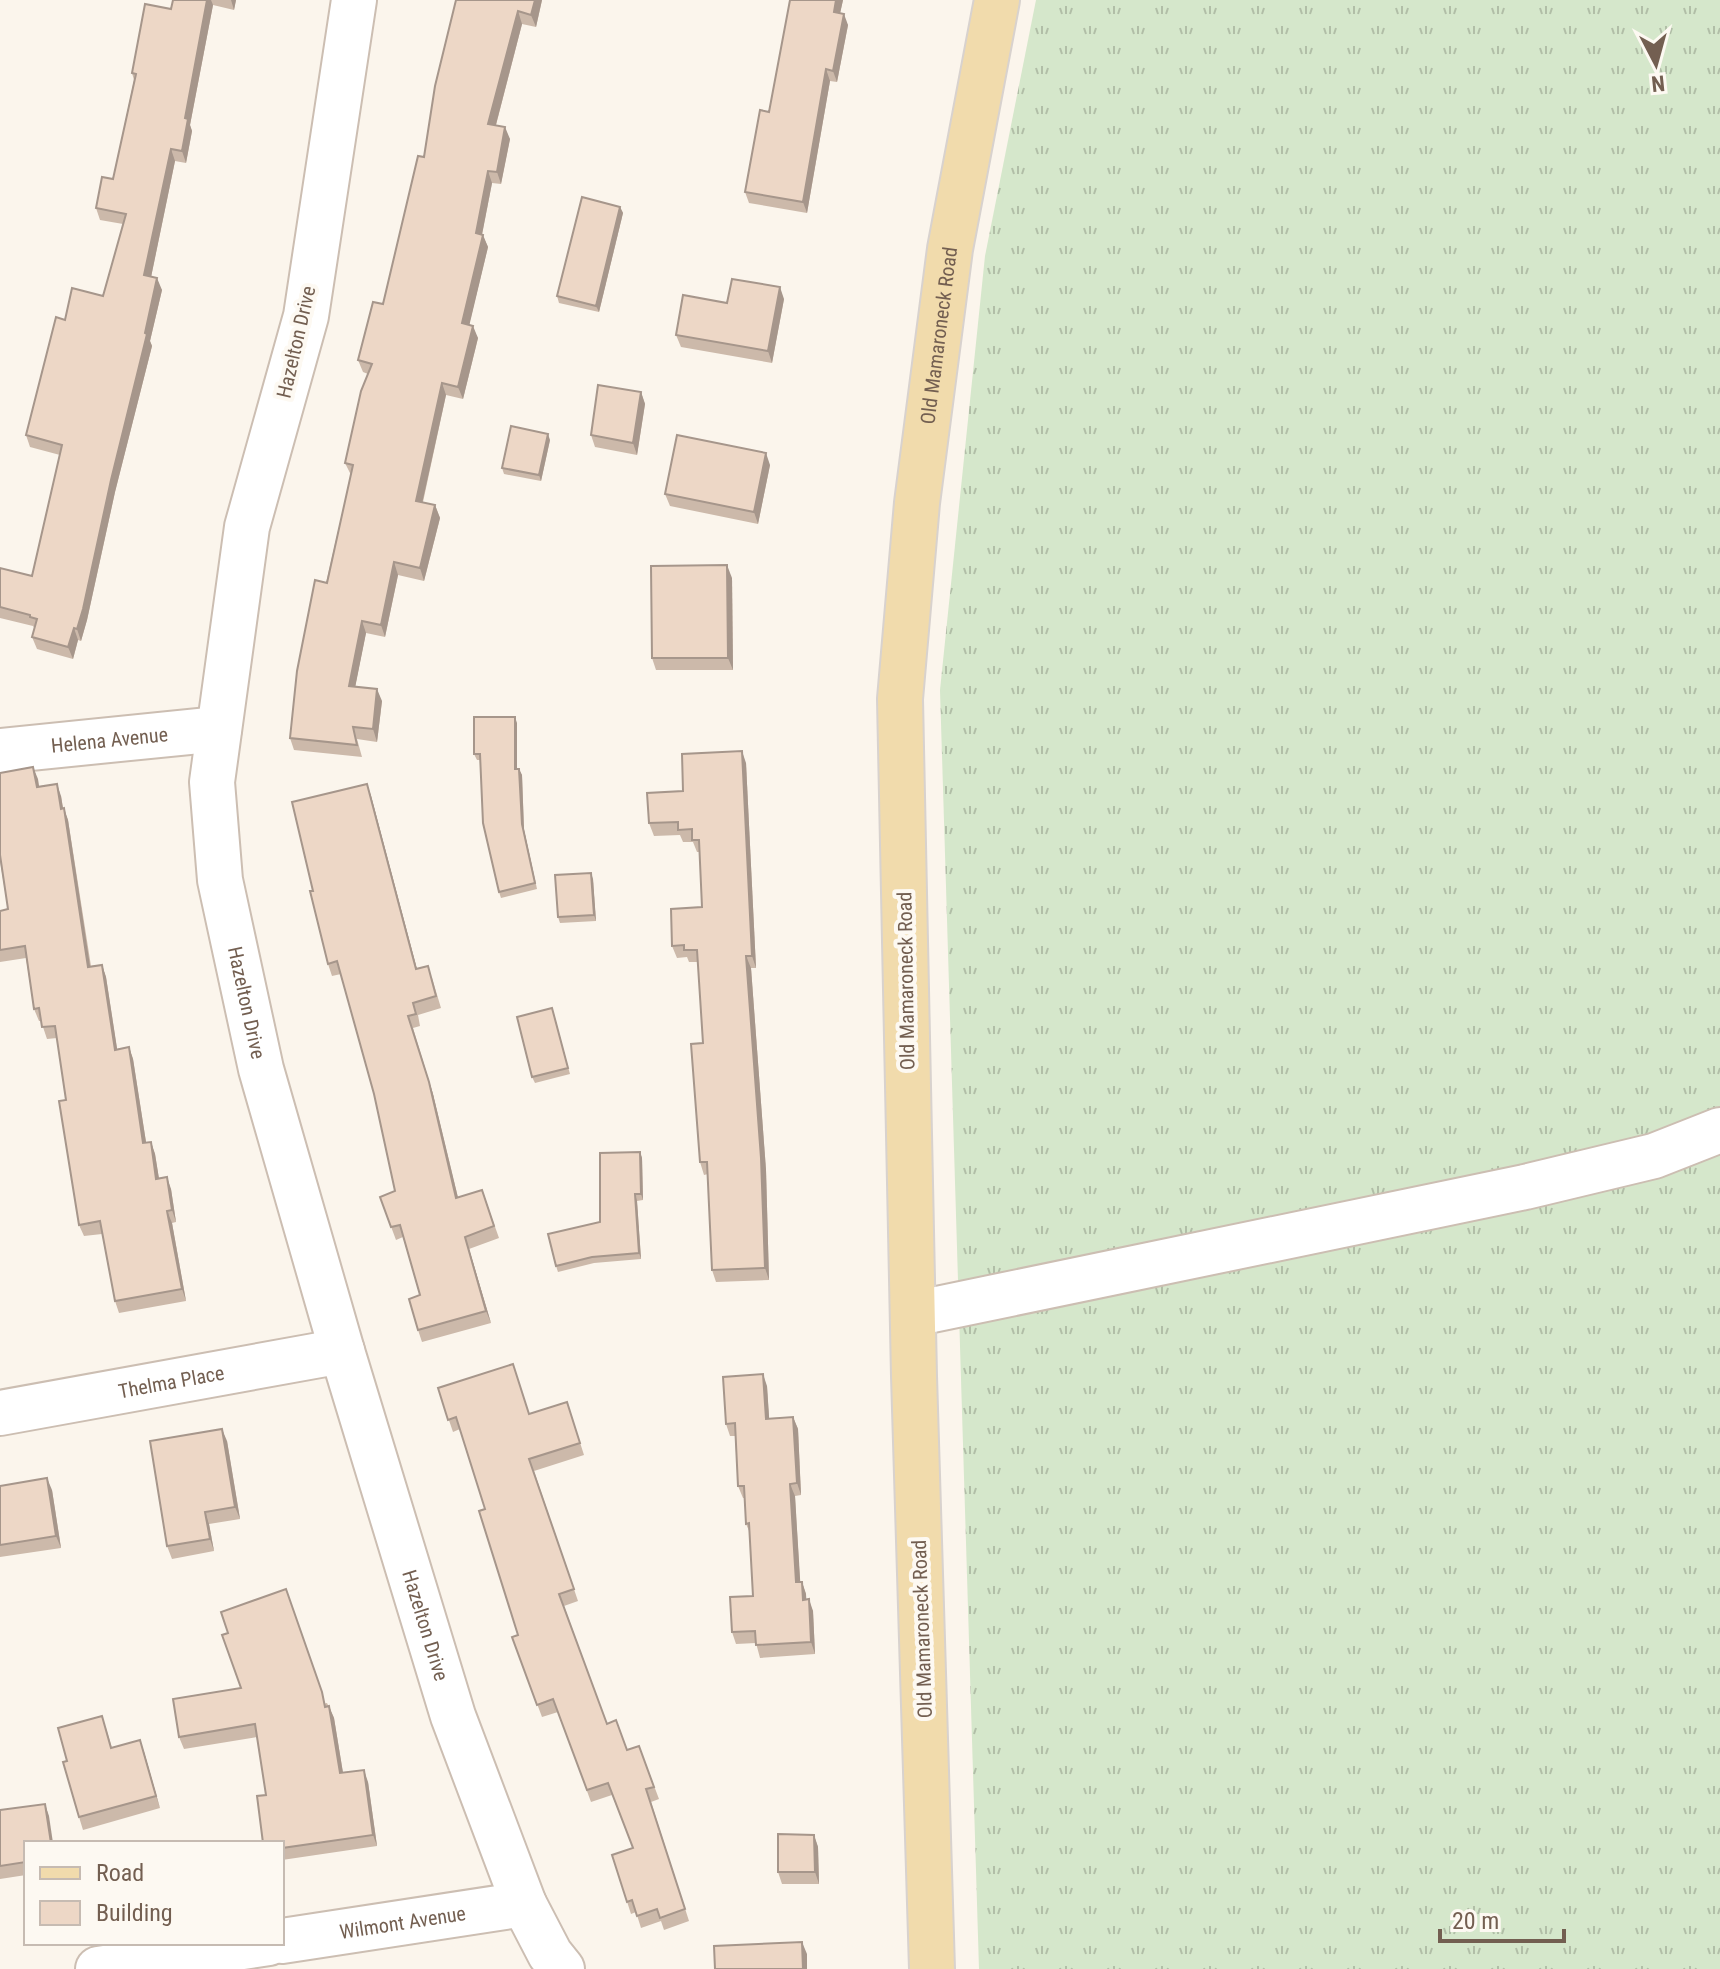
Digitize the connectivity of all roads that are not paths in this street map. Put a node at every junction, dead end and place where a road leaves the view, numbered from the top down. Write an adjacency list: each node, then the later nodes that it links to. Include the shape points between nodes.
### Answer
1 (354, 0): 3 (street, Hazelton Drive, via 306,316 247,527)
2 (997, 0): 6 (main road, Old Mamaroneck Road, via 950,249 917,503 900,699)
3 (219, 729): 4 (street, Helena Avenue); 7 (street, Hazelton Drive, via 212,782 220,880 261,1069)
4 (0, 751)
5 (1720, 1130): 6 (street, via 1654,1156 1525,1187)
6 (913, 1314): 14 (main road, Old Mamaroneck Road)
7 (342, 1351): 8 (street, Thelma Place); 9 (street, Hazelton Drive, via 453,1716)
8 (0, 1413)
9 (524, 1904): 10 (street, Wilmont Avenue); 13 (street, Hazelton Drive)
10 (284, 1941)
11 (256, 1945): 12 (street)
12 (98, 1969)
13 (562, 1969)
14 (932, 1969)

